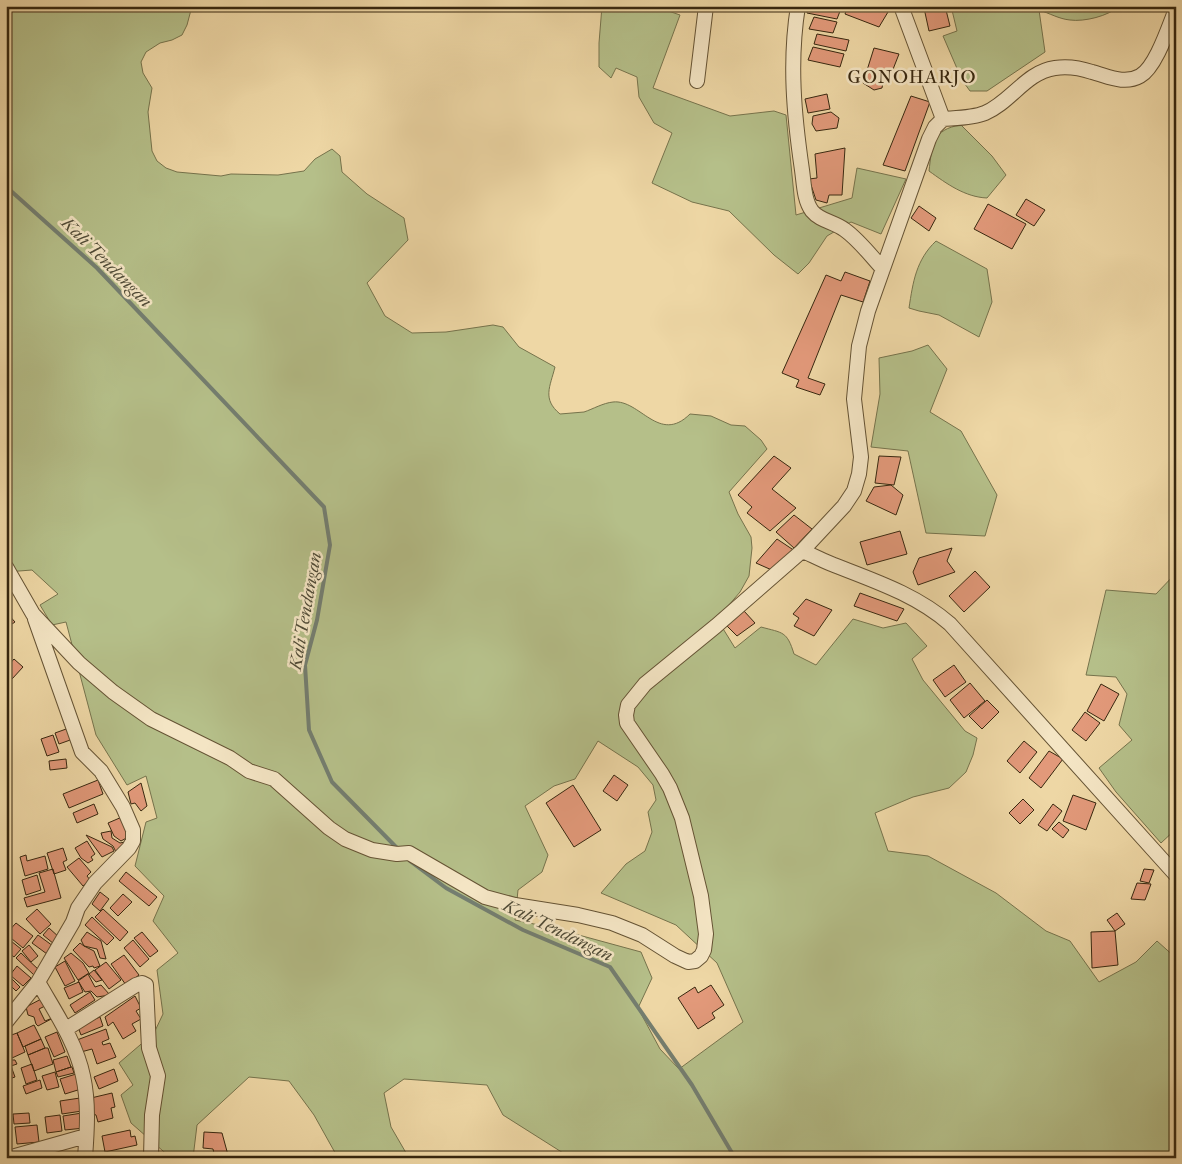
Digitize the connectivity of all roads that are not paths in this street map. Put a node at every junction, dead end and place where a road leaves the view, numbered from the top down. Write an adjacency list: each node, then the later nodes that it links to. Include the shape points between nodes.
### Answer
1 (706, 6): 5 (street)
2 (798, 6): 7 (street, via 793,90 806,197 817,216 845,230)
3 (901, 6): 6 (street)
4 (1176, 9): 6 (street, via 1156,57 1142,75 1122,80 1079,68 1054,68 1034,75 985,113)
5 (696, 81)
6 (943, 120): 7 (street, via 934,127 929,139)
7 (882, 268): 8 (street, via 859,346 856,372 854,399 859,474 844,506)
8 (802, 551): 10 (street, via 644,684 628,705 627,723 662,774 682,818 706,934 701,956 688,962 642,935 612,923 485,897 403,854 372,850 345,839 274,779 249,771 230,758 151,719 79,663); 11 (street, via 922,602 943,617)
9 (6, 567): 10 (street)
10 (33, 614): 12 (street, via 82,752 100,771 123,807 133,841 95,883 78,908)
11 (1176, 875)
12 (38, 982): 13 (street); 14 (street)
13 (6, 1022)
14 (66, 1029): 15 (street, via 83,1076); 18 (street, via 136,985 146,985 149,1048 158,1076 152,1115)
15 (86, 1136): 16 (street); 17 (street)
16 (8, 1158)
17 (85, 1158)
18 (151, 1158)

